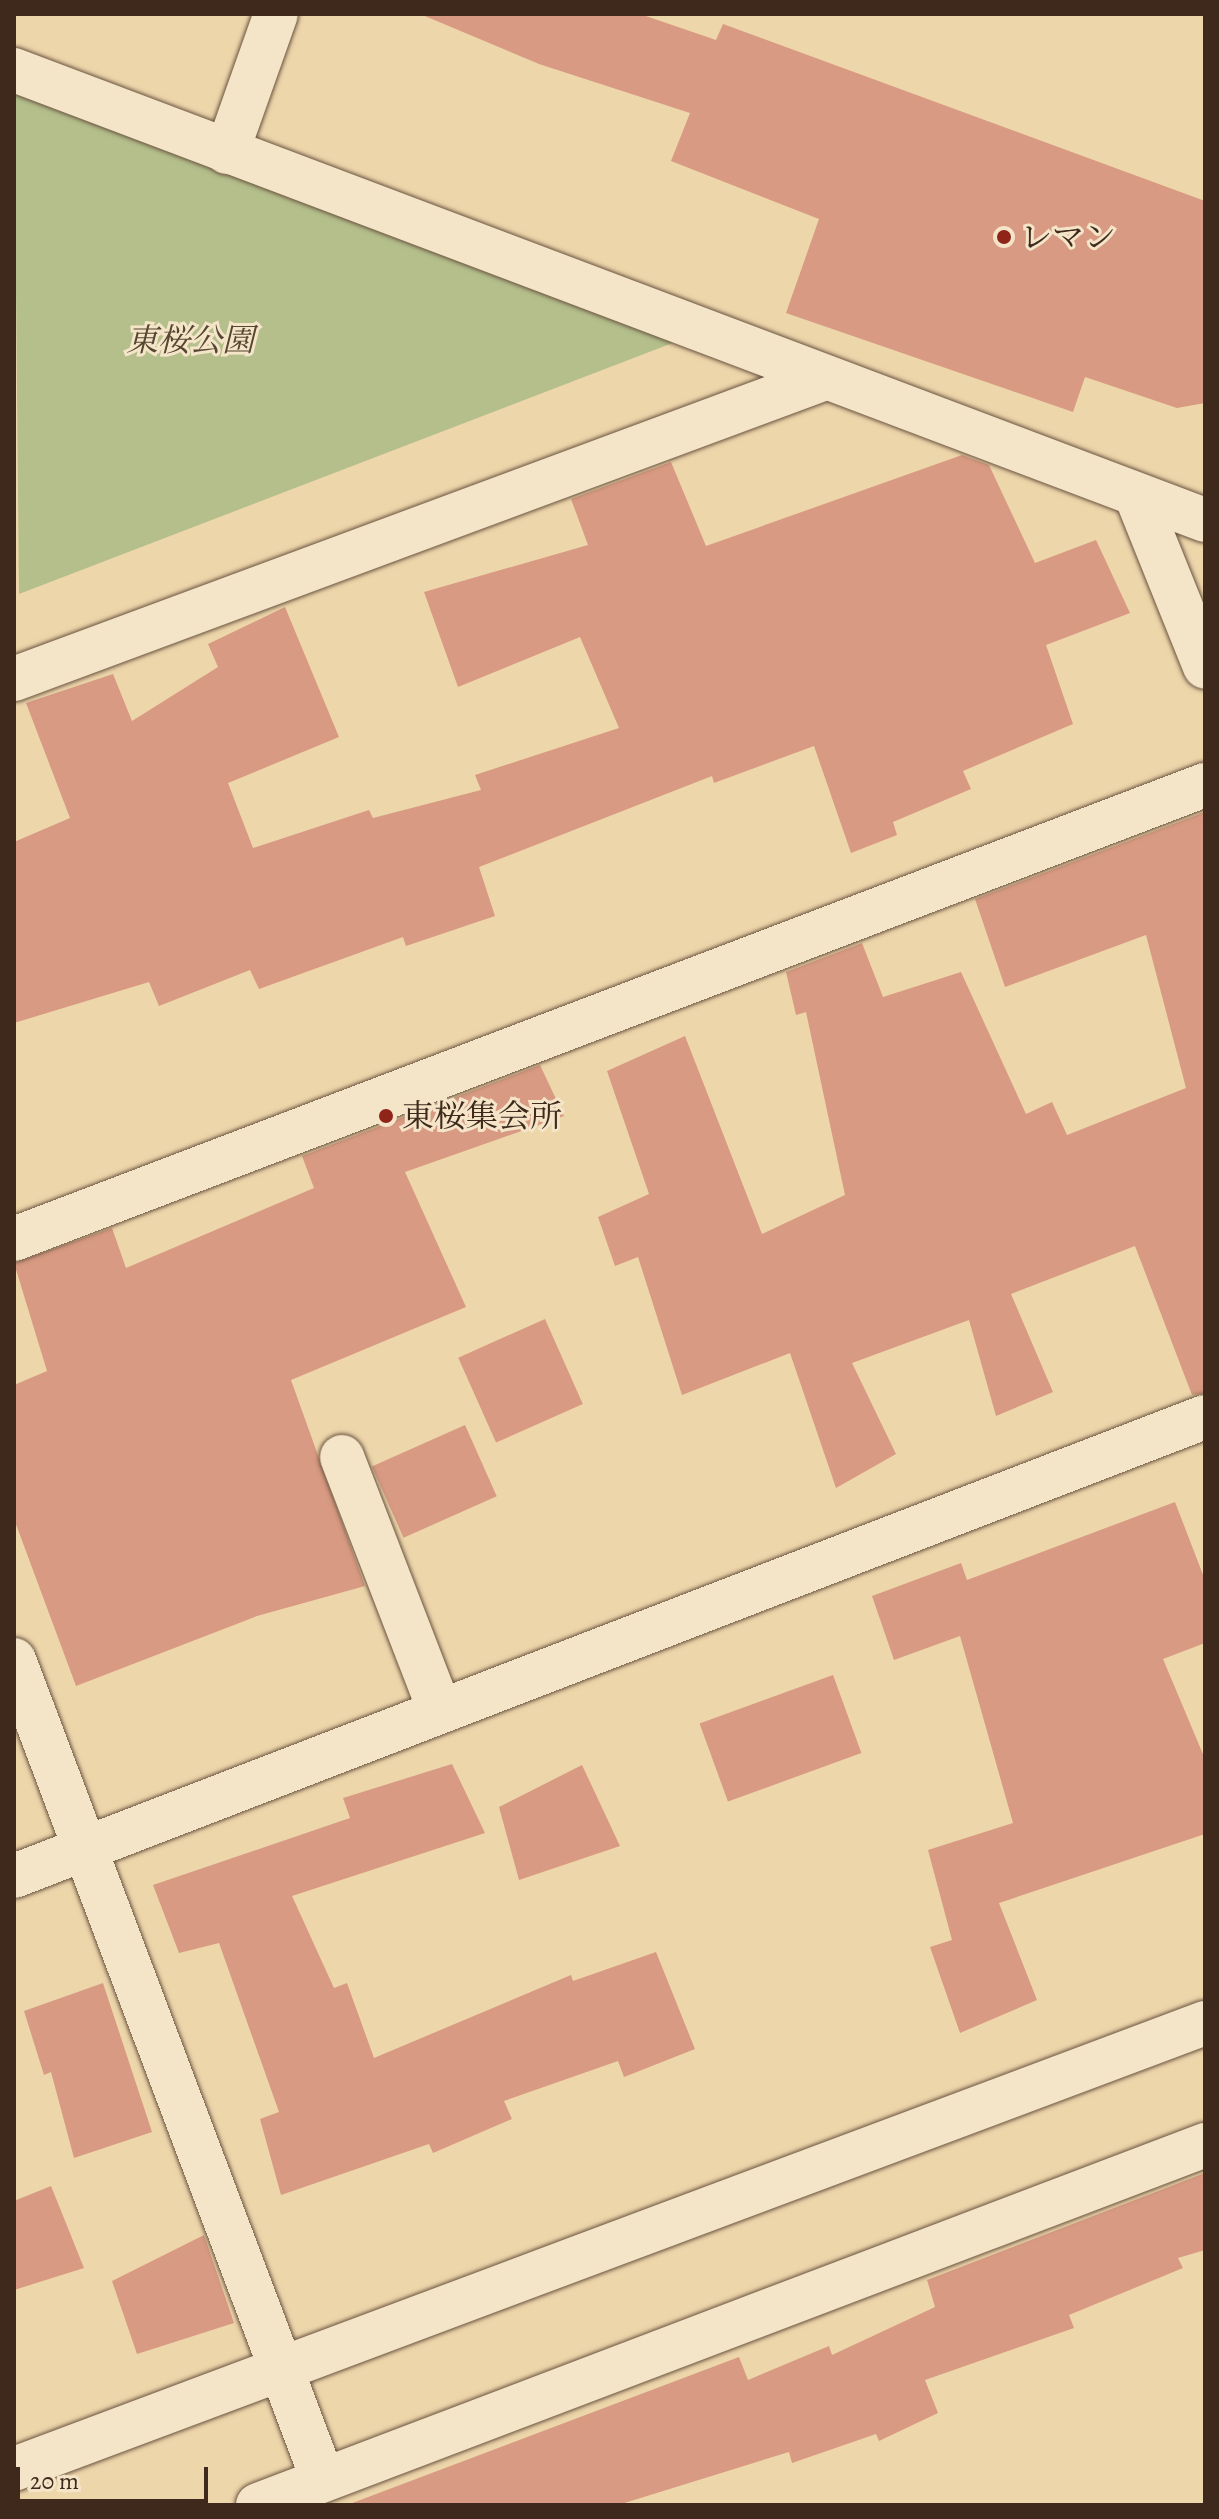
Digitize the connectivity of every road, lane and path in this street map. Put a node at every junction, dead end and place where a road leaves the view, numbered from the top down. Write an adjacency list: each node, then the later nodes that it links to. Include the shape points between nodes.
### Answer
1 (276, 14): 3 (street)
2 (14, 70): 3 (street)
3 (227, 152): 4 (street)
4 (825, 378): 5 (street); 8 (street)
5 (1136, 495): 6 (street); 7 (street)
6 (1205, 520)
7 (1205, 667)
8 (15, 677)
9 (1205, 785): 10 (street)
10 (14, 1239)
11 (1205, 1417): 14 (street)
12 (342, 1457): 14 (street)
13 (14, 1660): 15 (street)
14 (440, 1711): 15 (street)
15 (88, 1848): 16 (street); 19 (street)
16 (14, 1876)
17 (1205, 2023): 19 (street)
18 (1205, 2145): 21 (street)
19 (282, 2369): 20 (street); 21 (street)
20 (14, 2469)
21 (323, 2480): 22 (street)
22 (258, 2505)

